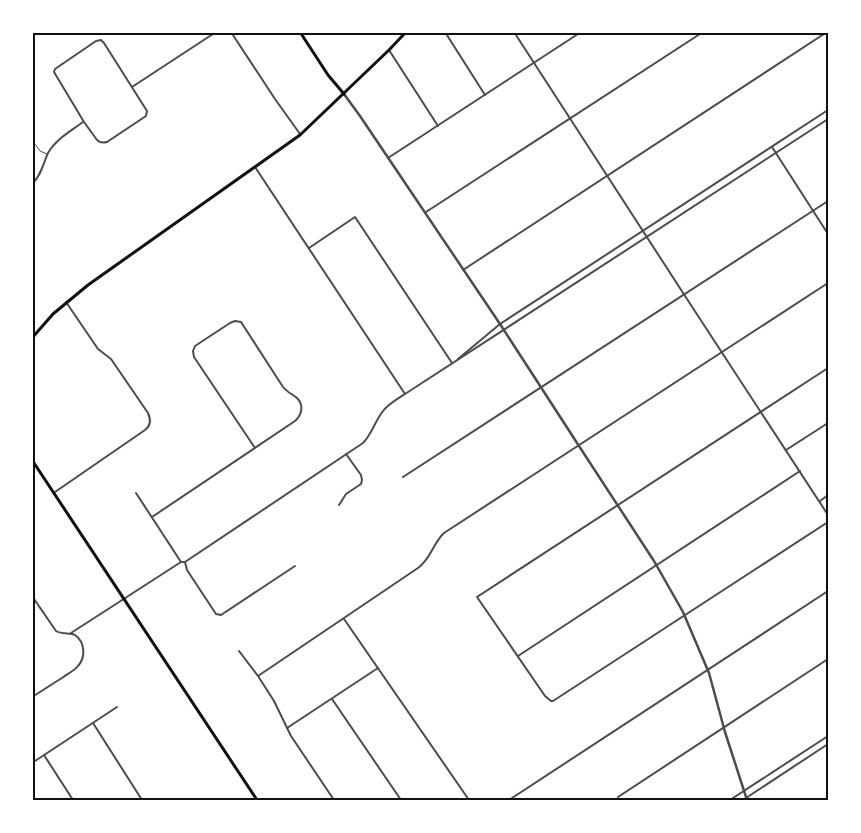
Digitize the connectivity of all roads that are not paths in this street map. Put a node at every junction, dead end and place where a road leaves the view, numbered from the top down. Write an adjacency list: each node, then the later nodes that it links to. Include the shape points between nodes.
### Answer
1 (216, 32): 12 (street)
2 (231, 32): 20 (street)
3 (300, 32): 13 (main road)
4 (406, 32): 10 (main road)
5 (445, 32): 14 (street)
6 (514, 32): 11 (street)
7 (581, 32): 11 (street)
8 (703, 32): 16 (street)
9 (827, 32): 27 (street)
10 (389, 50): 13 (main road); 19 (street)
11 (534, 63): 14 (street); 16 (street)
12 (132, 87): 18 (street, via 146,109 143,118 104,143 96,140); 18 (street, via 101,40 55,69 55,76)
13 (344, 94): 20 (main road); 25 (street)
14 (486, 95): 19 (street)
15 (828, 110): 22 (street)
16 (570, 119): 27 (street); 31 (street)
17 (828, 119): 24 (street)
18 (84, 122): 23 (street, via 58,140)
19 (438, 126): 25 (street)
20 (300, 135): 26 (main road)
21 (32, 140): 23 (lane, via 40,152)
22 (772, 147): 24 (street); 32 (street)
23 (48, 154): 28 (street, via 37,180)
24 (776, 154): 30 (street); 34 (street)
25 (388, 158): 31 (street)
26 (255, 167): 35 (street); 39 (main road)
27 (607, 176): 32 (street); 36 (street)
28 (32, 184)
29 (828, 201): 30 (street)
30 (814, 211): 33 (street); 38 (street)
31 (425, 213): 36 (street)
32 (643, 231): 34 (street); 40 (street)
33 (828, 234)
34 (647, 237): 38 (street); 40 (street)
35 (309, 248): 43 (street, via 356,217); 46 (street)
36 (463, 270): 40 (street)
37 (828, 283): 42 (street)
38 (684, 296): 42 (street); 45 (street)
39 (66, 302): 41 (main road); 56 (street, via 98,349 109,356 123,375 150,422 145,430)
40 (502, 327): 43 (street); 43 (street); 45 (street)
41 (32, 338)
42 (722, 352): 47 (street); 49 (street)
43 (452, 364): 46 (street)
44 (828, 368): 47 (street)
45 (541, 388): 49 (street); 55 (street)
46 (405, 394): 52 (street, via 387,406 367,439)
47 (761, 412): 51 (street); 61 (street)
48 (828, 423): 51 (street)
49 (579, 446): 61 (street); 72 (street, via 444,533 422,566)
50 (254, 448): 50 (street, via 295,421 302,411 299,401 283,387 241,322 235,321 195,346 193,351); 63 (street)
51 (786, 450): 54 (street)
52 (346, 454): 60 (street, via 362,480); 65 (street)
53 (32, 460): 56 (main road)
54 (800, 470): 59 (street); 66 (street)
55 (403, 477)
56 (54, 492): 70 (main road)
57 (136, 493): 63 (street)
58 (828, 496): 59 (street)
59 (820, 501): 62 (street)
60 (339, 505)
61 (618, 505): 66 (street); 75 (street, via 477,597)
62 (828, 515)
63 (152, 517): 65 (street)
64 (828, 522): 71 (street)
65 (183, 562): 67 (street, via 216,614 221,615); 70 (street)
66 (656, 564): 71 (street); 75 (street)
67 (294, 566)
68 (828, 591): 78 (street)
69 (32, 596): 73 (street, via 56,631)
70 (124, 598): 73 (street); 95 (main road)
71 (685, 616): 75 (street, via 557,700 551,701 545,696); 78 (street)
72 (344, 619): 77 (street); 79 (street)
73 (71, 633): 80 (street, via 82,644 81,661 76,669)
74 (239, 651): 79 (street)
75 (518, 656)
76 (828, 659): 85 (street)
77 (378, 668): 81 (street); 98 (street)
78 (708, 670): 85 (street); 99 (street)
79 (258, 676): 84 (street)
80 (32, 697)
81 (332, 699): 84 (street); 97 (street)
82 (117, 707): 83 (street)
83 (93, 723): 88 (street); 94 (street)
84 (287, 728): 96 (street)
85 (724, 728): 90 (street); 91 (street)
86 (828, 736): 90 (street)
87 (828, 744): 92 (street)
88 (44, 755): 89 (street); 93 (street)
89 (32, 763)
90 (744, 791): 92 (street); 100 (street)
91 (618, 797)
92 (747, 799): 101 (street)
93 (74, 800)
94 (142, 800)
95 (257, 800)
96 (334, 800)
97 (401, 800)
98 (469, 800)
99 (508, 800)
100 (730, 800)
101 (743, 800)

